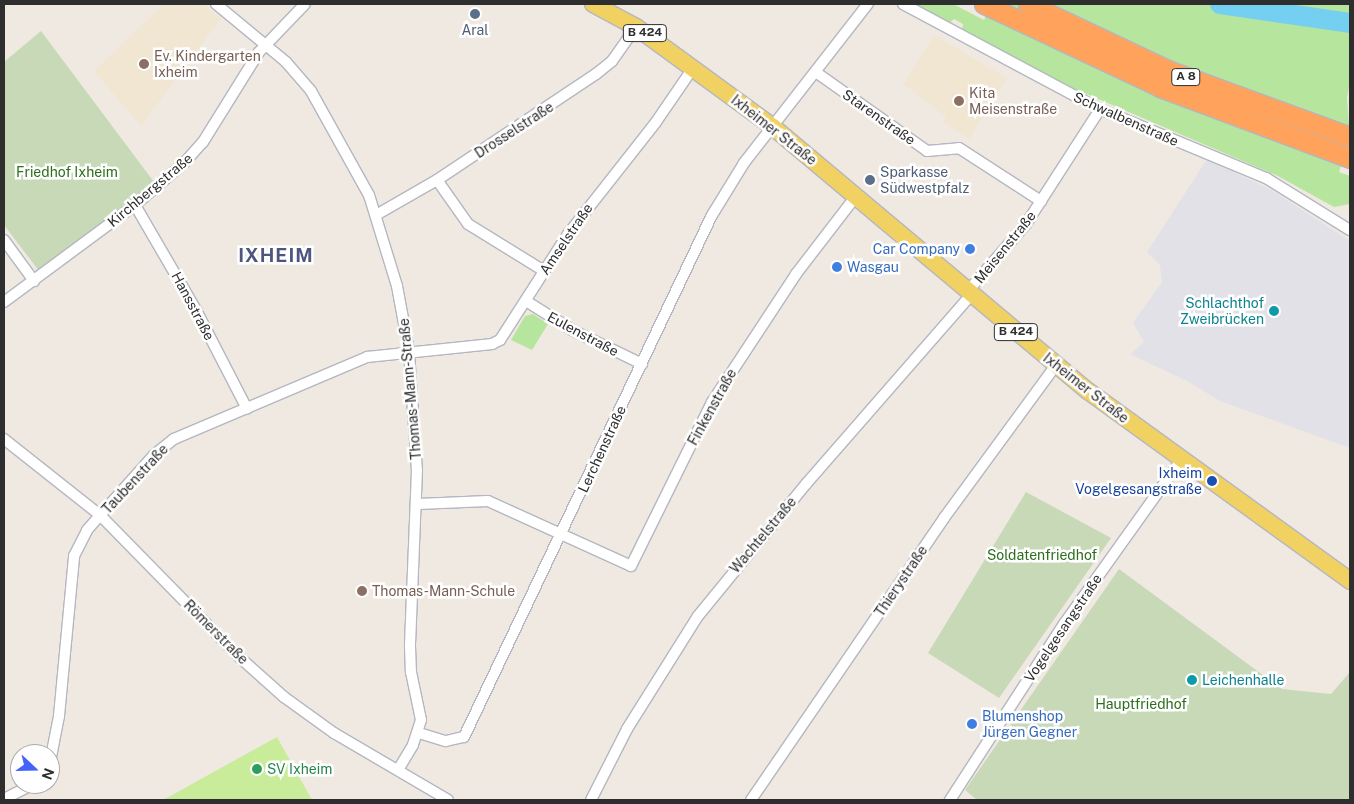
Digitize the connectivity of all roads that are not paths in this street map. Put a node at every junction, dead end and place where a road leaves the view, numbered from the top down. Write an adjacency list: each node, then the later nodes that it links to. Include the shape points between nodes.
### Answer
1 (216, 4): 9 (street, Thomas-Mann-Straße)
2 (306, 4): 9 (street, Kirchbergstraße)
3 (593, 4): 8 (main road, B 424)
4 (868, 4): 11 (street)
5 (903, 4): 12 (street, Schwalbenstraße)
6 (1028, 4): 14 (highway, A 8, via 1179,74)
7 (987, 6): 16 (highway, A 8, via 1167,90)
8 (636, 27): 10 (main road, B 424); 17 (street, Drosselstraße, via 612,61 596,74)
9 (266, 44): 20 (street, Kirchbergstraße, via 194,153); 21 (street, Thomas-Mann-Straße, via 311,91 359,173)
10 (693, 68): 13 (main road, Ixheimer Straße / B 424); 24 (street, Amselstraße, via 656,122 588,206)
11 (816, 72): 13 (street); 15 (street, Starenstraße, via 928,151)
12 (1100, 109): 19 (street, Meisenstraße); 22 (street, Schwalbenstraße, via 1266,178)
13 (773, 127): 18 (main road, Ixheimer Straße / B 424); 30 (street, Lerchenstraße, via 728,186)
14 (1350, 137)
15 (944, 150): 19 (street, Meisenstraße, via 959,148)
16 (1347, 157)
17 (437, 180): 21 (street, Drosselstraße); 24 (street, via 468,224)
18 (856, 196): 26 (main road, Ixheimer Straße / B 424); 37 (street, Finkenstraße, via 796,274 712,402 634,562 630,566 620,563)
19 (1041, 201): 26 (street, Meisenstraße)
20 (135, 205): 25 (street, Kirchbergstraße); 32 (street, Hansstraße, via 196,310)
21 (376, 215): 29 (street, Thomas-Mann-Straße, via 397,286)
22 (1350, 230)
23 (4, 240): 25 (street)
24 (544, 271): 28 (street, Amselstraße)
25 (34, 281): 27 (street, Kirchbergstraße)
26 (970, 293): 31 (main road, Ixheimer Straße / B 424); 44 (street, Wachtelstraße, via 698,616 627,729)
27 (4, 302)
28 (526, 302): 29 (street, Amselstraße, via 507,332 492,344); 30 (street, Eulenstraße, via 572,330)
29 (409, 351): 32 (street, Taubenstraße, via 367,357); 35 (street, Thomas-Mann-Straße)
30 (642, 364): 37 (street, Lerchenstraße)
31 (1056, 365): 34 (main road, Ixheimer Straße / B 424); 45 (street, Thierystraße, via 944,518)
32 (247, 409): 36 (street, Taubenstraße, via 163,446)
33 (4, 439): 36 (street, Römerstraße)
34 (1181, 460): 38 (main road, Ixheimer Straße / B 424); 42 (street, Vogelgesangstraße, via 1064,624)
35 (418, 504): 37 (street, via 488,501); 39 (street, Thomas-Mann-Straße, via 410,637 411,672 421,720)
36 (100, 515): 40 (street, Taubenstraße, via 81,539 71,565 59,716); 41 (street, Römerstraße, via 237,655 284,697 334,733)
37 (560, 536): 39 (street, Lerchenstraße, via 464,737 446,741)
38 (1350, 579)
39 (419, 732): 41 (street)
40 (54, 744)
41 (398, 770): 43 (street, Römerstraße)
42 (956, 798)
43 (448, 800)
44 (591, 800)
45 (751, 800)

